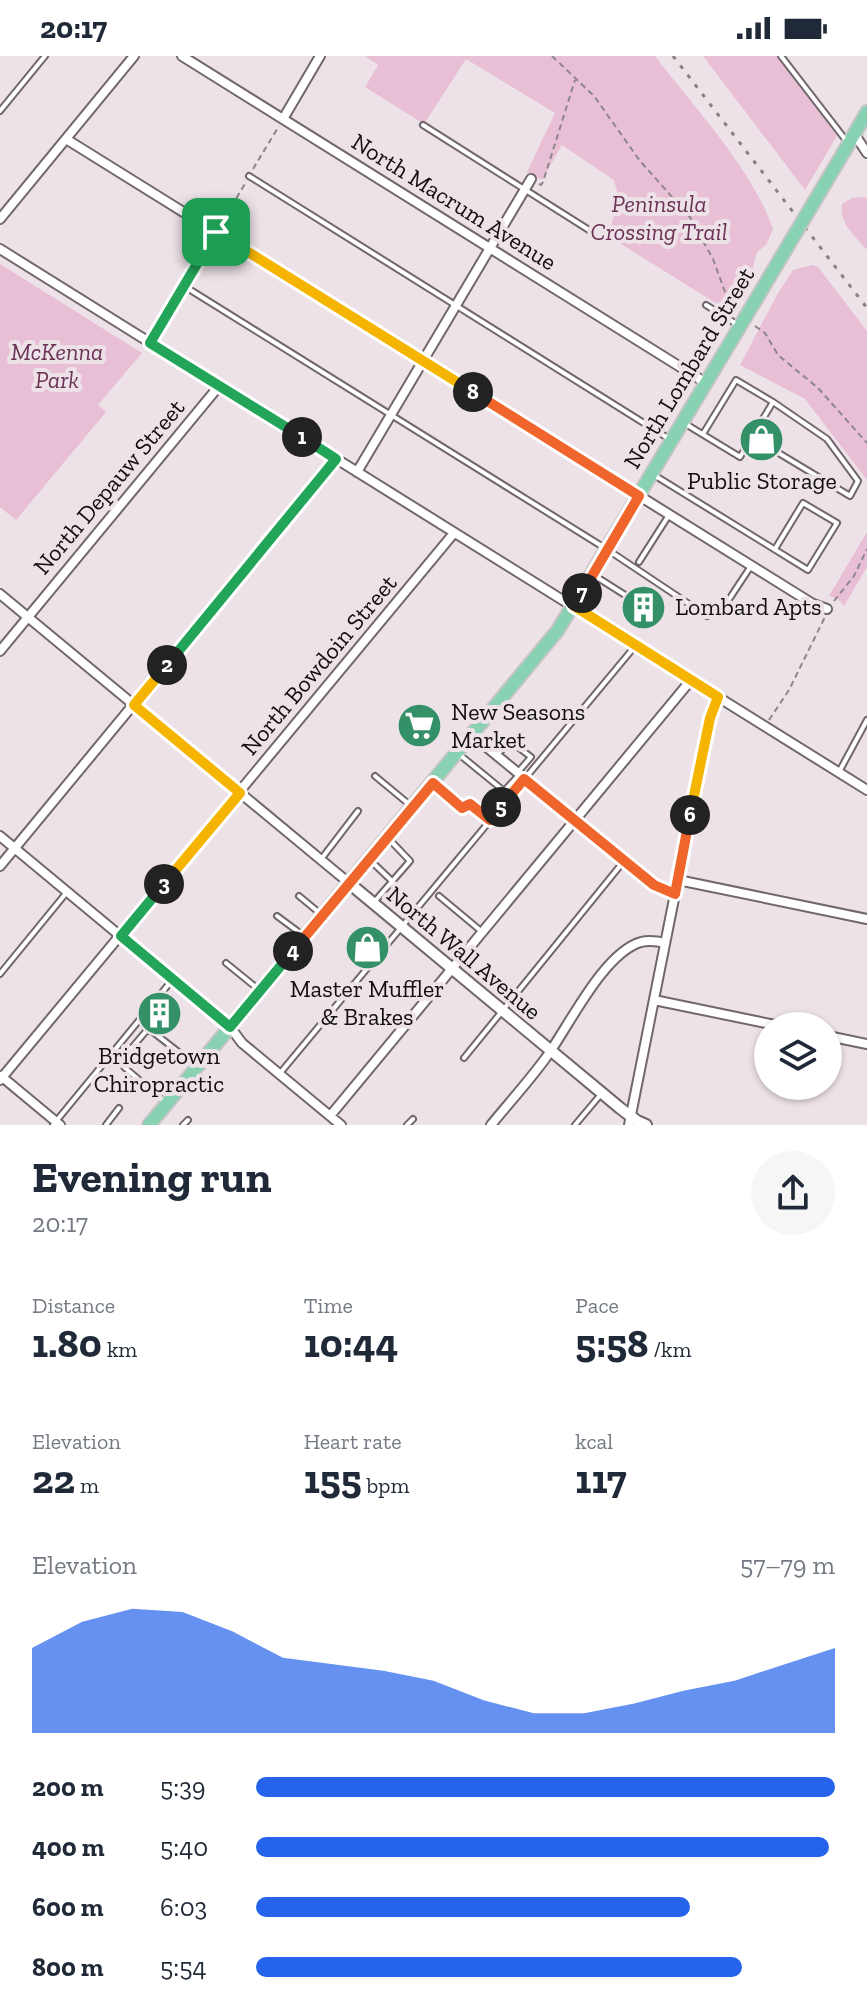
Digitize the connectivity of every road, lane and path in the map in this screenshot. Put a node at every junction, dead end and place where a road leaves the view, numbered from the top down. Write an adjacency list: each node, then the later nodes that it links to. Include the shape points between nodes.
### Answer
1 (45, 56): 8 (lane)
2 (134, 56): 12 (street)
3 (182, 56): 10 (street, North Macrum Avenue)
4 (320, 56): 10 (street)
5 (552, 56): 7 (path)
6 (781, 56): 13 (lane)
7 (576, 79): 16 (path, via 543,182); 25 (path, via 690,217 725,292)
8 (0, 111)
9 (867, 112): 13 (main road, North Lombard Street)
10 (283, 119): 21 (street, North Macrum Avenue)
11 (423, 125): 17 (lane)
12 (66, 139): 18 (street); 20 (street)
13 (849, 143): 14 (street); 27 (main road, North Lombard Street, bridge)
14 (867, 153)
15 (249, 176): 26 (lane)
16 (531, 179): 17 (street)
17 (525, 189): 19 (lane); 21 (street)
18 (0, 219)
19 (589, 230)
20 (216, 232): 23 (street); 30 (street)
21 (491, 248): 26 (street); 31 (street, North Macrum Avenue)
22 (0, 249): 29 (street)
23 (184, 286): 29 (street); 34 (lane)
24 (706, 305): 27 (lane)
25 (738, 305)
26 (457, 306): 30 (street); 38 (lane)
27 (740, 326): 31 (main road, North Lombard Street)
28 (755, 327): 39 (path)
29 (150, 343): 32 (street)
30 (424, 362): 34 (street); 43 (street)
31 (706, 383): 35 (main road, North Lombard Street)
32 (219, 386): 40 (street); 58 (street, North Depauw Street)
33 (773, 402): 36 (lane, via 736,380); 37 (lane); 37 (lane, via 827,439 858,481 850,496)
34 (391, 417): 41 (street); 48 (lane)
35 (683, 422): 36 (lane); 38 (main road, North Lombard Street)
36 (703, 434): 37 (lane, via 740,457)
37 (752, 437)
38 (672, 440): 42 (main road, North Lombard Street)
39 (867, 443)
40 (336, 459): 41 (street); 63 (street)
41 (357, 472): 45 (street)
42 (652, 474): 43 (main road, North Lombard Street); 46 (lane)
43 (639, 496): 44 (street); 48 (main road, North Lombard Street)
44 (669, 515): 49 (lane); 50 (street)
45 (454, 533): 54 (street); 74 (street, North Bowdoin Street)
46 (775, 549): 46 (lane, via 808,570 837,523 803,503)
47 (867, 549): 55 (path)
48 (608, 550): 51 (main road, North Lombard Street); 57 (lane)
49 (639, 562)
50 (751, 566): 55 (street); 56 (lane)
51 (593, 575): 53 (lane); 54 (main road, North Lombard Street)
52 (0, 594): 58 (street, North Wall Avenue)
53 (633, 600)
54 (574, 606): 59 (street); 66 (main road, North Lombard Street)
55 (827, 609): 65 (path, via 789,690)
56 (722, 610)
57 (707, 616)
58 (28, 617): 60 (street, North Depauw Street); 63 (street, North Wall Avenue)
59 (636, 645): 61 (street); 70 (lane)
60 (0, 651)
61 (691, 680): 62 (street); 78 (street)
62 (718, 697): 65 (street); 86 (street)
63 (134, 705): 74 (street, North Wall Avenue); 81 (street)
64 (867, 720): 69 (lane)
65 (765, 726): 69 (street)
66 (472, 735): 67 (main road, North Lombard Street); 68 (street)
67 (458, 753): 70 (lane, via 504,791); 72 (main road, North Lombard Street)
68 (497, 756): 70 (street); 70 (lane, via 510,741 531,757)
69 (839, 772): 73 (street)
70 (520, 775): 77 (lane); 78 (street)
71 (375, 776): 75 (lane)
72 (433, 783): 75 (main road, North Lombard Street); 77 (lane, via 462,808 470,804)
73 (867, 790)
74 (240, 793): 83 (street, North Wall Avenue); 99 (street, North Bowdoin Street)
75 (412, 808): 80 (main road, North Lombard Street)
76 (358, 811): 83 (lane)
77 (490, 820): 97 (lane)
78 (575, 821): 84 (street); 98 (street)
79 (0, 836): 81 (street)
80 (387, 837): 82 (main road, North Lombard Street); 87 (lane, via 410,861)
81 (15, 848): 85 (street); 89 (street)
82 (369, 859): 87 (lane); 88 (main road, North Lombard Street)
83 (321, 860): 88 (street, North Wall Avenue)
84 (624, 861): 90 (street); 108 (lane)
85 (0, 866)
86 (678, 880): 90 (street); 96 (street)
87 (393, 882): 93 (lane)
88 (349, 883): 93 (street, North Wall Avenue); 95 (main road, North Lombard Street)
89 (68, 892): 99 (street); 104 (lane)
90 (675, 894): 101 (street)
91 (299, 896): 95 (lane)
92 (439, 896): 98 (lane)
93 (373, 903): 97 (street, North Wall Avenue)
94 (277, 916): 100 (lane)
95 (322, 916): 100 (main road, North Lombard Street)
96 (867, 919)
97 (402, 927): 103 (street, North Wall Avenue); 116 (lane)
98 (482, 932): 103 (street)
99 (121, 936): 105 (street); 117 (street, North Bowdoin Street)
100 (305, 937): 106 (main road, North Lombard Street)
101 (665, 943): 107 (street); 113 (street, via 641,942 619,957 579,1002)
102 (226, 963): 106 (lane)
103 (452, 969): 108 (street, North Wall Avenue); 121 (street)
104 (0, 974)
105 (173, 979): 110 (street); 124 (lane)
106 (260, 991): 110 (main road, North Lombard Street)
107 (654, 1000): 109 (street); 123 (street)
108 (501, 1010): 113 (street, North Wall Avenue); 114 (lane)
109 (754, 1021)
110 (230, 1027): 115 (main road, North Lombard Street); 116 (street)
111 (842, 1039): 112 (street)
112 (867, 1044)
113 (551, 1051): 118 (street, North Wall Avenue); 129 (street)
114 (464, 1058)
115 (197, 1067): 119 (main road, North Lombard Street); 119 (lane, via 147,1030 124,1057 124,1067)
116 (280, 1074): 121 (street)
117 (1, 1078): 124 (street)
118 (602, 1093): 123 (street, North Wall Avenue); 130 (lane)
119 (167, 1104): 126 (main road, North Lombard Street)
120 (119, 1108): 125 (lane)
121 (330, 1116): 127 (street)
122 (413, 1119): 128 (lane)
123 (630, 1121): 131 (street, North Wall Avenue)
124 (56, 1124)
125 (106, 1125)
126 (149, 1125)
127 (341, 1125)
128 (407, 1125)
129 (491, 1125)
130 (575, 1125)
131 (646, 1125)

